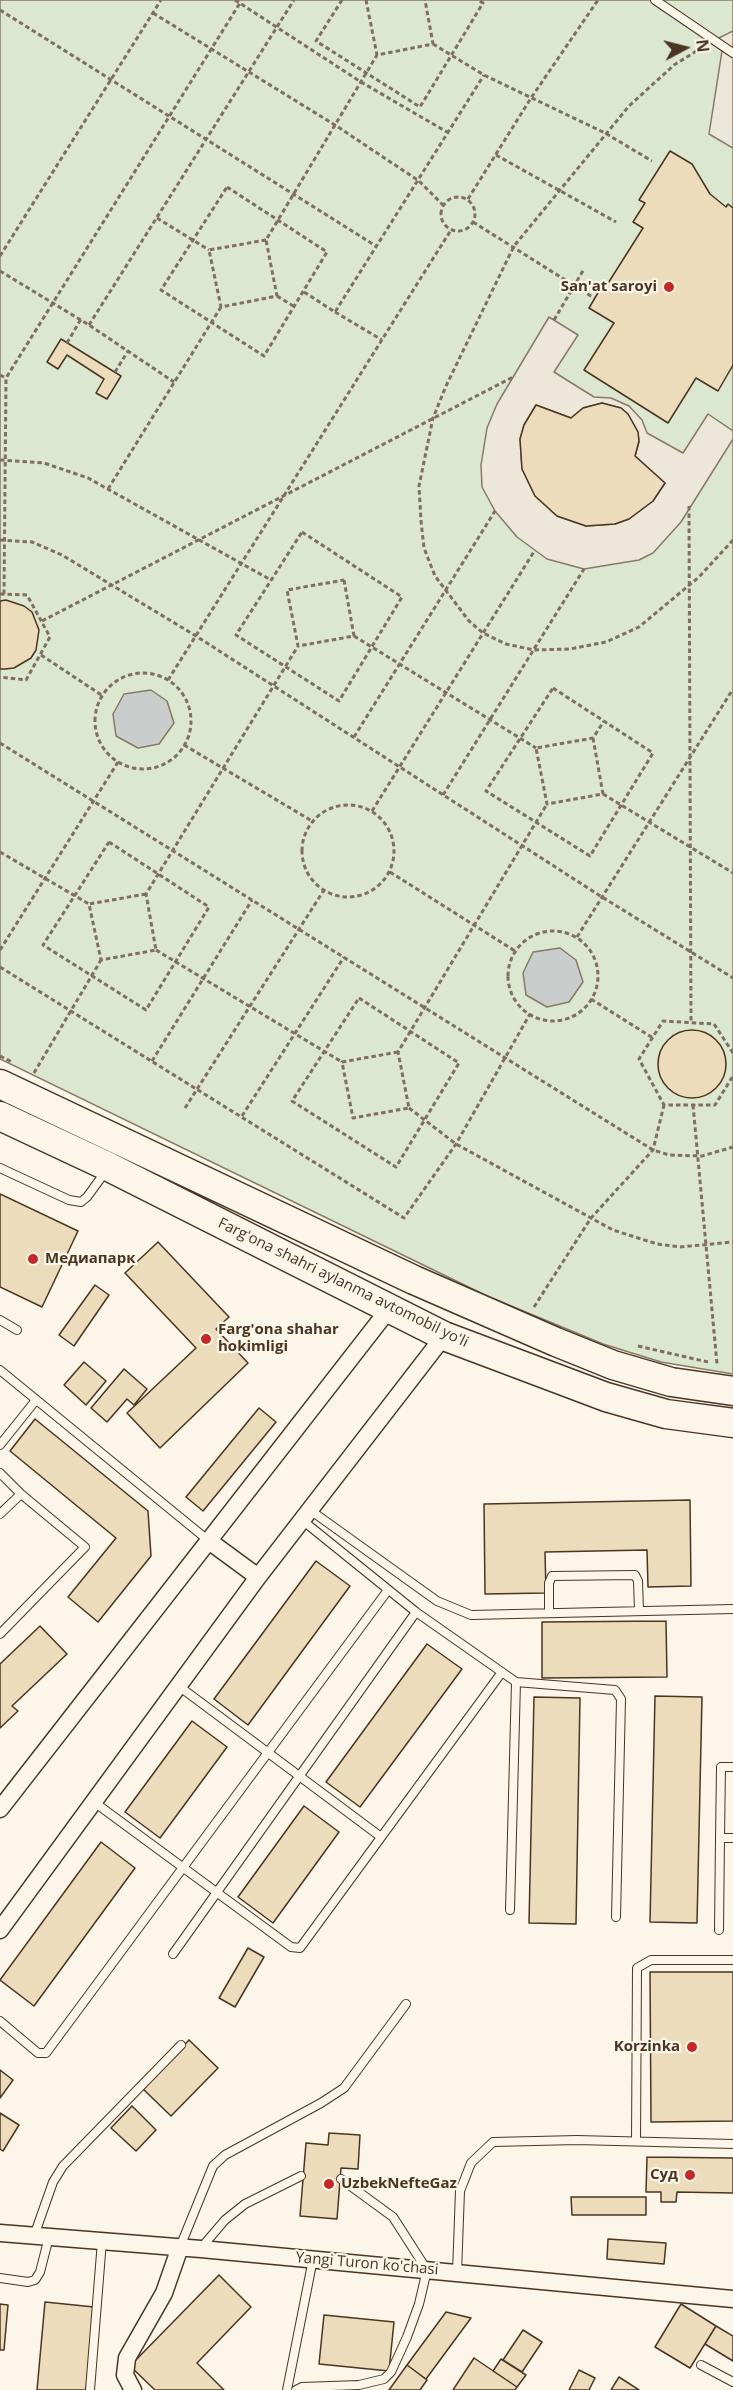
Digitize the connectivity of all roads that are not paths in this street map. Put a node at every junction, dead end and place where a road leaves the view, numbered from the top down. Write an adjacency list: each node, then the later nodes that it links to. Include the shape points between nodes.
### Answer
1 (655, 0): 2 (lane)
2 (733, 53)
3 (9, 1074): 4 (highway)
4 (51, 1108): 6 (highway); 14 (highway, via 414,1280 613,1365 671,1382)
5 (0, 1116): 6 (highway, Fargʻona shahri aylanma avtomobil yoʻli)
6 (38, 1134): 7 (highway, Fargʻona shahri aylanma avtomobil yoʻli)
7 (109, 1167): 8 (lane, via 81,1202); 9 (highway, Fargʻona shahri aylanma avtomobil yoʻli)
8 (0, 1168)
9 (389, 1309): 12 (highway, Fargʻona shahri aylanma avtomobil yoʻli); 22 (street)
10 (0, 1320): 11 (lane)
11 (16, 1330)
12 (444, 1336): 16 (highway, Fargʻona shahri aylanma avtomobil yoʻli, via 606,1397 666,1414); 21 (street)
13 (0, 1370): 15 (lane)
14 (729, 1378)
15 (36, 1400): 17 (lane); 22 (lane)
16 (733, 1423)
17 (0, 1445)
18 (0, 1473): 19 (lane)
19 (21, 1494): 20 (lane); 29 (lane, via 85,1547)
20 (0, 1515)
21 (306, 1515): 23 (street); 24 (lane); 28 (lane, via 437,1601 471,1615)
22 (209, 1542): 23 (street); 37 (street)
23 (258, 1577): 32 (street)
24 (388, 1590): 27 (lane); 33 (lane)
25 (733, 1609): 26 (lane)
26 (639, 1610): 28 (lane); 28 (lane, via 635,1575 552,1576)
27 (416, 1612): 30 (lane); 35 (lane)
28 (549, 1612)
29 (0, 1634)
30 (502, 1672): 31 (lane); 38 (lane)
31 (516, 1682): 43 (lane); 44 (lane, via 615,1690 621,1699)
32 (180, 1687): 33 (lane); 36 (street)
33 (267, 1751): 35 (lane); 41 (lane)
34 (733, 1767): 39 (lane, via 721,1767)
35 (299, 1776): 38 (lane); 42 (lane)
36 (94, 1802): 41 (lane); 45 (street)
37 (0, 1809)
38 (381, 1837): 42 (lane, via 300,1948 291,1947)
39 (720, 1838): 40 (lane); 46 (lane)
40 (733, 1838)
41 (183, 1869): 42 (lane); 50 (lane, via 46,2053 38,2053)
42 (216, 1894): 47 (lane)
43 (510, 1910)
44 (616, 1917)
45 (0, 1930)
46 (719, 1930)
47 (173, 1954)
48 (733, 1960): 52 (lane, via 651,1960 637,1968)
49 (406, 2004): 59 (lane, via 344,2088 225,2154 213,2166)
50 (0, 2021)
51 (181, 2045): 57 (lane, via 63,2166 53,2182)
52 (636, 2141): 53 (lane); 63 (lane, via 493,2142 471,2163 460,2191)
53 (733, 2144)
54 (301, 2176): 60 (lane, via 245,2204 225,2220)
55 (341, 2179): 62 (lane, via 393,2217)
56 (0, 2233): 57 (street, Yangi Turon ko'chasi)
57 (41, 2236): 58 (street, Yangi Turon ko'chasi); 64 (lane, via 40,2272 34,2280)
58 (102, 2241): 59 (street, Yangi Turon ko'chasi); 68 (lane)
59 (180, 2247): 60 (street, Yangi Turon ko'chasi); 69 (street, via 164,2293 127,2358 125,2374)
60 (201, 2249): 61 (street, Yangi Turon ko'chasi)
61 (313, 2259): 62 (street, Yangi Turon ko'chasi); 70 (lane)
62 (427, 2270): 63 (street, Yangi Turon ko'chasi); 71 (lane, via 419,2304 392,2372 384,2379 359,2385)
63 (456, 2273): 65 (street, Yangi Turon ko'chasi)
64 (0, 2278)
65 (733, 2299)
66 (701, 2364): 67 (lane)
67 (733, 2382)
68 (90, 2390)
69 (133, 2390)
70 (287, 2390)
71 (296, 2390)

